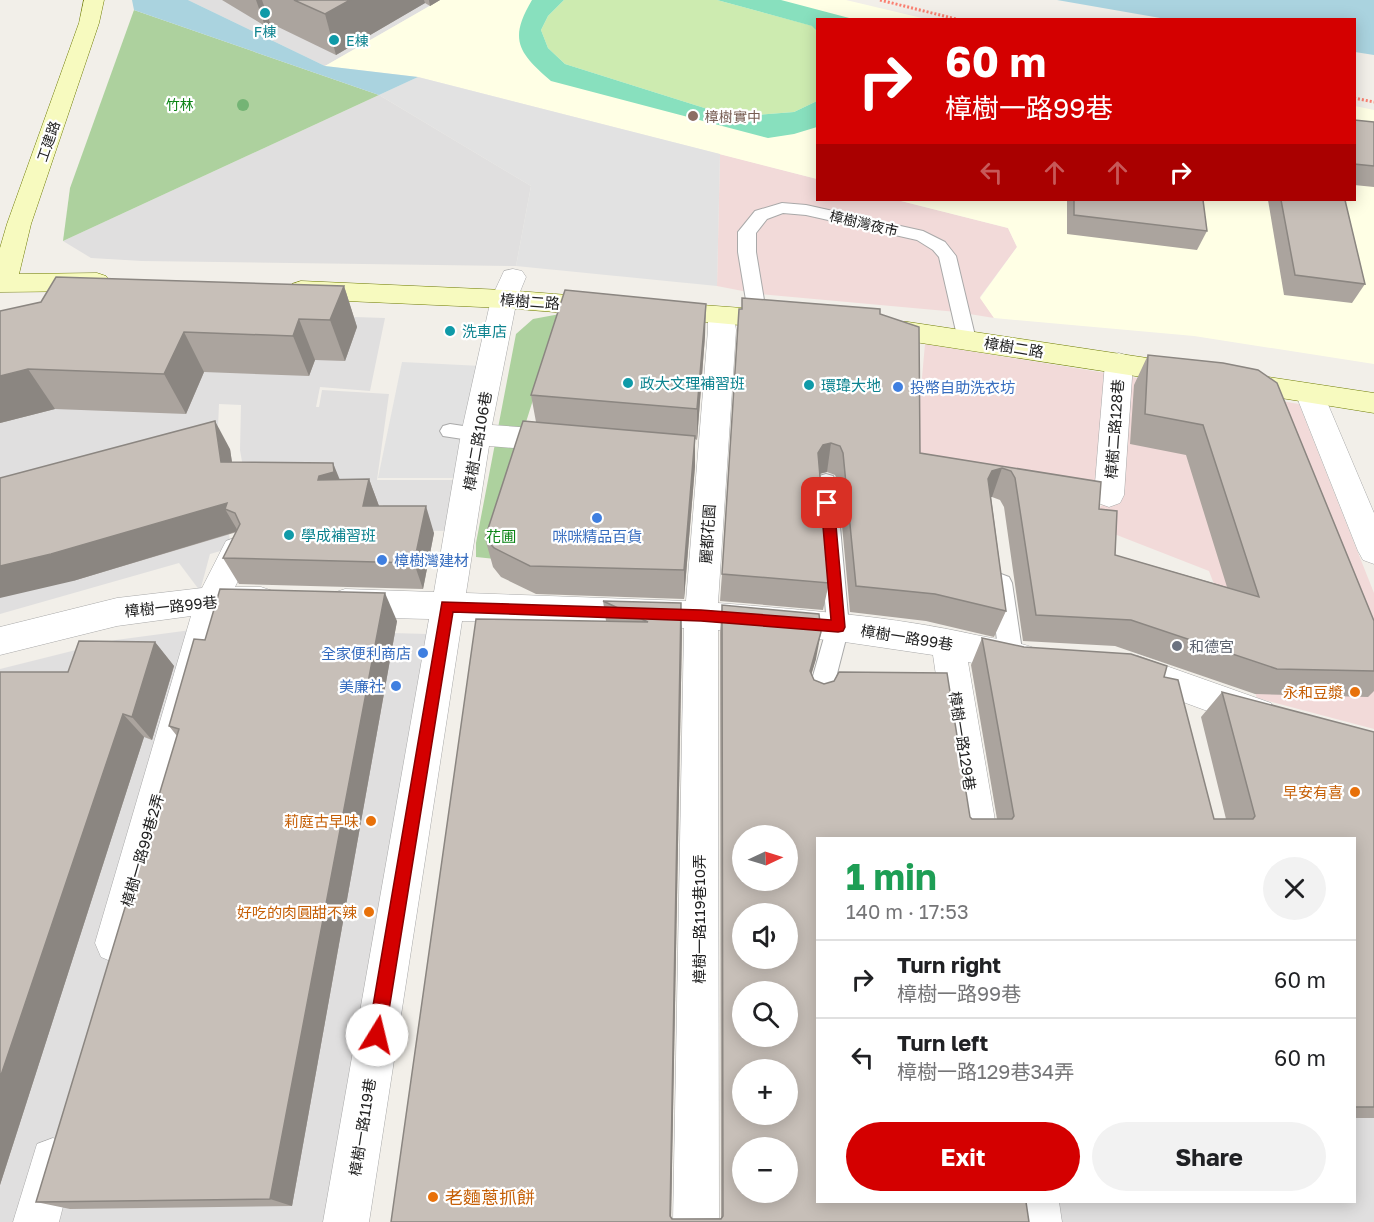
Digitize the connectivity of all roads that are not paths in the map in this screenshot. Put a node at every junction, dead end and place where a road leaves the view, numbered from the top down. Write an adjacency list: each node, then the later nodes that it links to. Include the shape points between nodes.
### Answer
1 (94, 0): 3 (street, 工建路)
2 (120, 283): 3 (street)
3 (1, 286)
4 (508, 288): 5 (street, 樟樹二路); 6 (street, 樟樹二路, via 632,309); 14 (street, 樟樹二路106巷)
5 (276, 289)
6 (721, 316): 7 (street, 樟樹二路); 23 (street, 麗都花園, via 722,330 701,453)
7 (758, 318): 8 (street, 樟樹二路); 10 (lane, 樟樹灣夜市, via 747,232 761,215 782,208 806,210 923,236 939,246 947,256)
8 (813, 323)
9 (845, 325): 10 (street, 樟樹二路)
10 (967, 340): 11 (street, 樟樹二路)
11 (1119, 363): 12 (street, 樟樹二路); 17 (street, 樟樹二路128巷)
12 (1310, 395): 13 (street, 樟樹二路); 19 (street)
13 (1374, 404)
14 (463, 432): 15 (street); 22 (street, 樟樹二路106巷)
15 (589, 443)
16 (826, 482): 24 (lane)
17 (1109, 495)
18 (237, 550): 21 (street, 樟樹一路99巷2弄)
19 (1374, 550)
20 (999, 565): 27 (lane)
21 (212, 600): 22 (street, 樟樹一路99巷); 25 (street, 樟樹一路99巷, via 117,612); 33 (street, 樟樹一路99巷2弄)
22 (447, 606): 23 (street, 樟樹一路99巷); 37 (street, 樟樹一路119巷)
23 (701, 615): 24 (street, 樟樹一路99巷); 38 (street, 樟樹一路119巷10弄)
24 (838, 627): 26 (street, 樟樹一路99巷); 30 (lane)
25 (0, 641)
26 (948, 643): 27 (street, 樟樹一路99巷); 32 (street, 樟樹一路129巷)
27 (1011, 657): 28 (street, 樟樹一路99巷)
28 (1051, 659)
29 (1114, 663): 31 (street, via 1177,700)
30 (819, 697)
31 (1286, 721)
32 (979, 837)
33 (105, 980)
34 (62, 1130): 36 (street)
35 (1036, 1203): 39 (street)
36 (36, 1222)
37 (346, 1222)
38 (696, 1222)
39 (1039, 1222)

